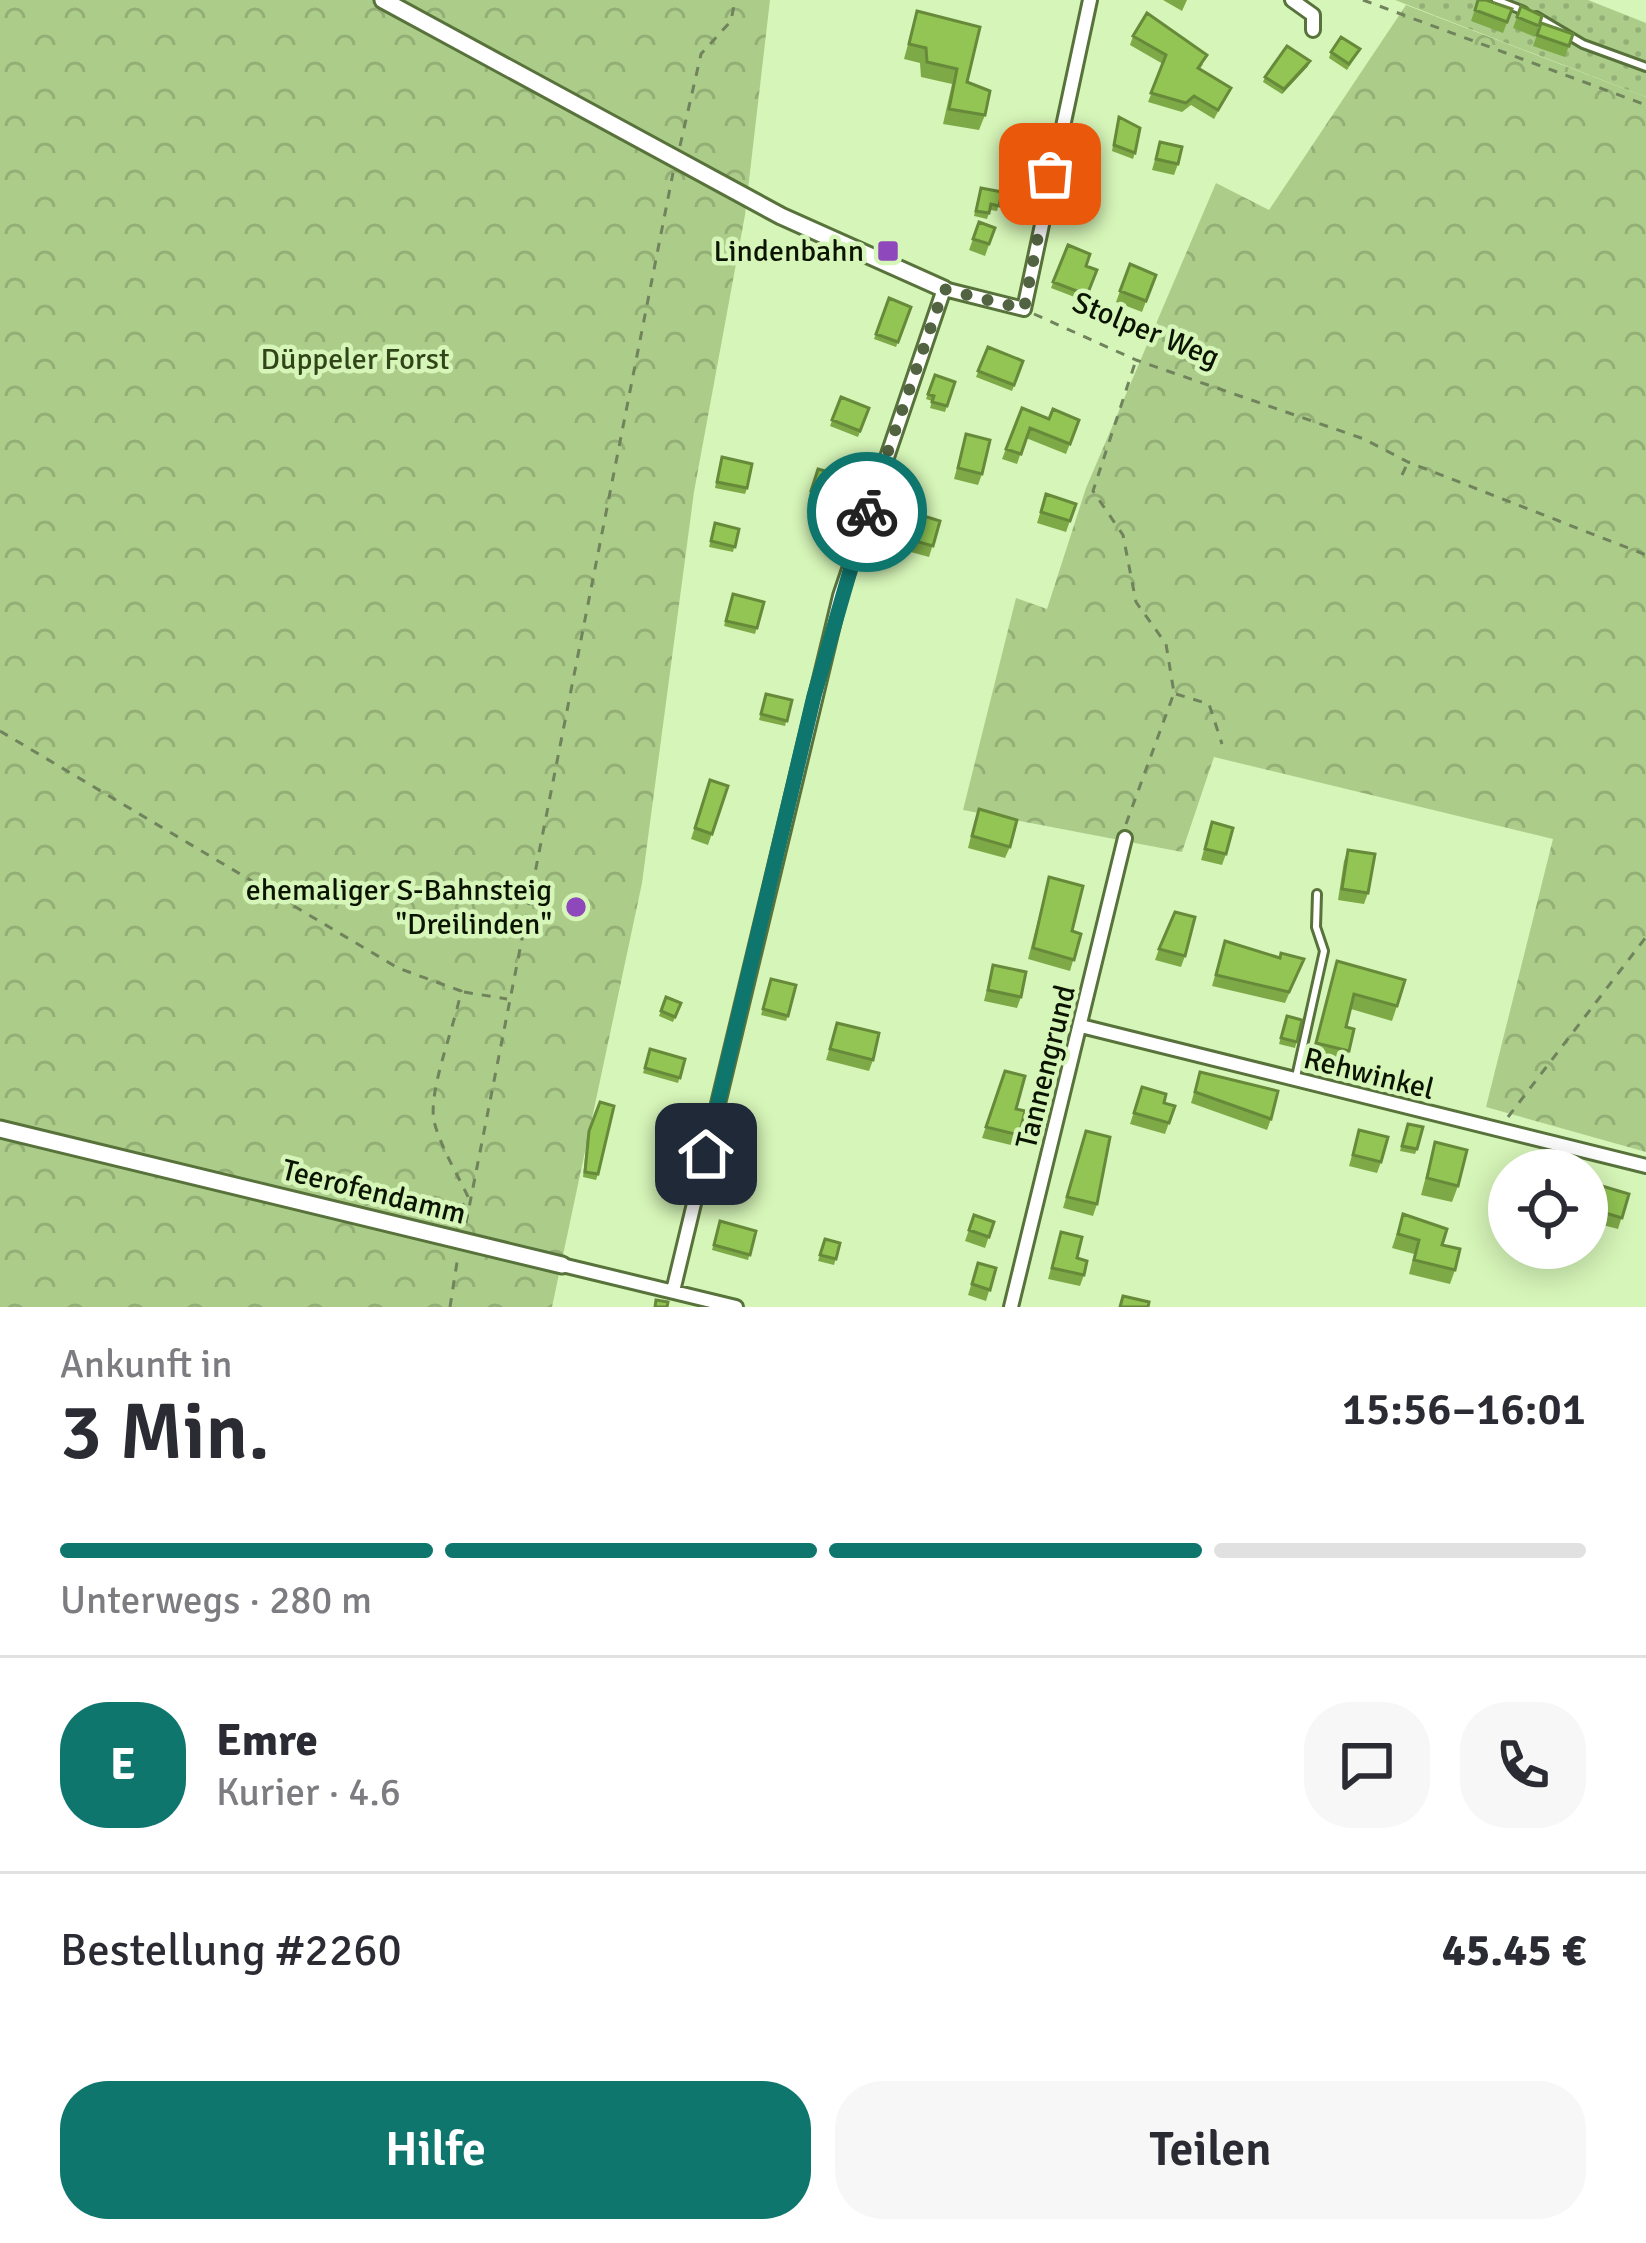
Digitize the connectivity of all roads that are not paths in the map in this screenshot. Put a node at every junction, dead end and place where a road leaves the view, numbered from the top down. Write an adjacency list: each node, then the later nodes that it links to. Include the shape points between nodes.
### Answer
1 (382, 0): 7 (street, Stolper Weg, via 844,248)
2 (1090, 0): 7 (street, Stolper Weg, via 1024,309)
3 (1292, 0): 5 (street, via 1312,15)
4 (1496, 0): 6 (lane)
5 (1313, 31)
6 (1646, 67)
7 (944, 289): 15 (street, via 840,596)
8 (1125, 838): 10 (street, Tannengrund)
9 (1317, 894): 11 (lane, via 1324,951)
10 (1081, 1026): 11 (street, Rehwinkel); 17 (street, Tannengrund)
11 (1295, 1080): 13 (street, Rehwinkel)
12 (0, 1129): 14 (street, Teerofendamm)
13 (1646, 1166)
14 (562, 1265): 15 (street, Teerofendamm)
15 (673, 1292): 16 (street, Teerofendamm)
16 (736, 1307)
17 (1011, 1307)

